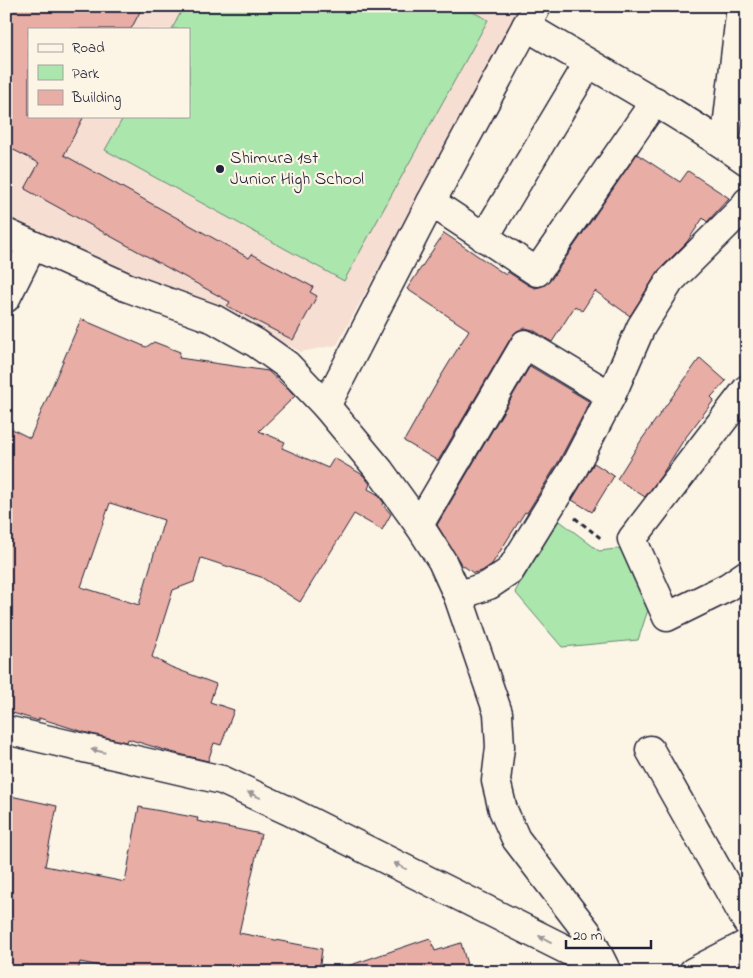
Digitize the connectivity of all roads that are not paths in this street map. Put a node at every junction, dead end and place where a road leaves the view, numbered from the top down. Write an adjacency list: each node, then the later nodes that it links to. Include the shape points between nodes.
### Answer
1 (735, 9): 5 (street)
2 (531, 16): 3 (street); 7 (street)
3 (588, 64): 4 (street); 10 (street)
4 (655, 101): 5 (street); 10 (street, via 536,272)
5 (725, 145): 6 (street)
6 (747, 161)
7 (431, 202): 10 (street); 15 (street)
8 (747, 202): 14 (street, via 670,281 641,327)
9 (6, 233): 11 (street)
10 (484, 238)
11 (32, 246): 12 (street); 15 (street, via 126,287 214,319 256,342 287,365)
12 (6, 298)
13 (747, 389): 17 (street, via 632,539 667,616 728,587)
14 (611, 396): 16 (street, via 525,344); 18 (street, via 573,469 510,571 489,585)
15 (326, 406): 16 (street, via 380,471)
16 (418, 525): 18 (street, via 442,561)
17 (747, 574)
18 (458, 596): 24 (street, via 498,713 500,747 496,781 503,810 516,839 588,932)
19 (6, 730): 23 (street, one-way to 19, via 573,952 289,810 222,780)
20 (650, 750): 21 (street)
21 (747, 922)
22 (747, 944): 25 (street)
23 (602, 972)
24 (607, 972)
25 (693, 972)

